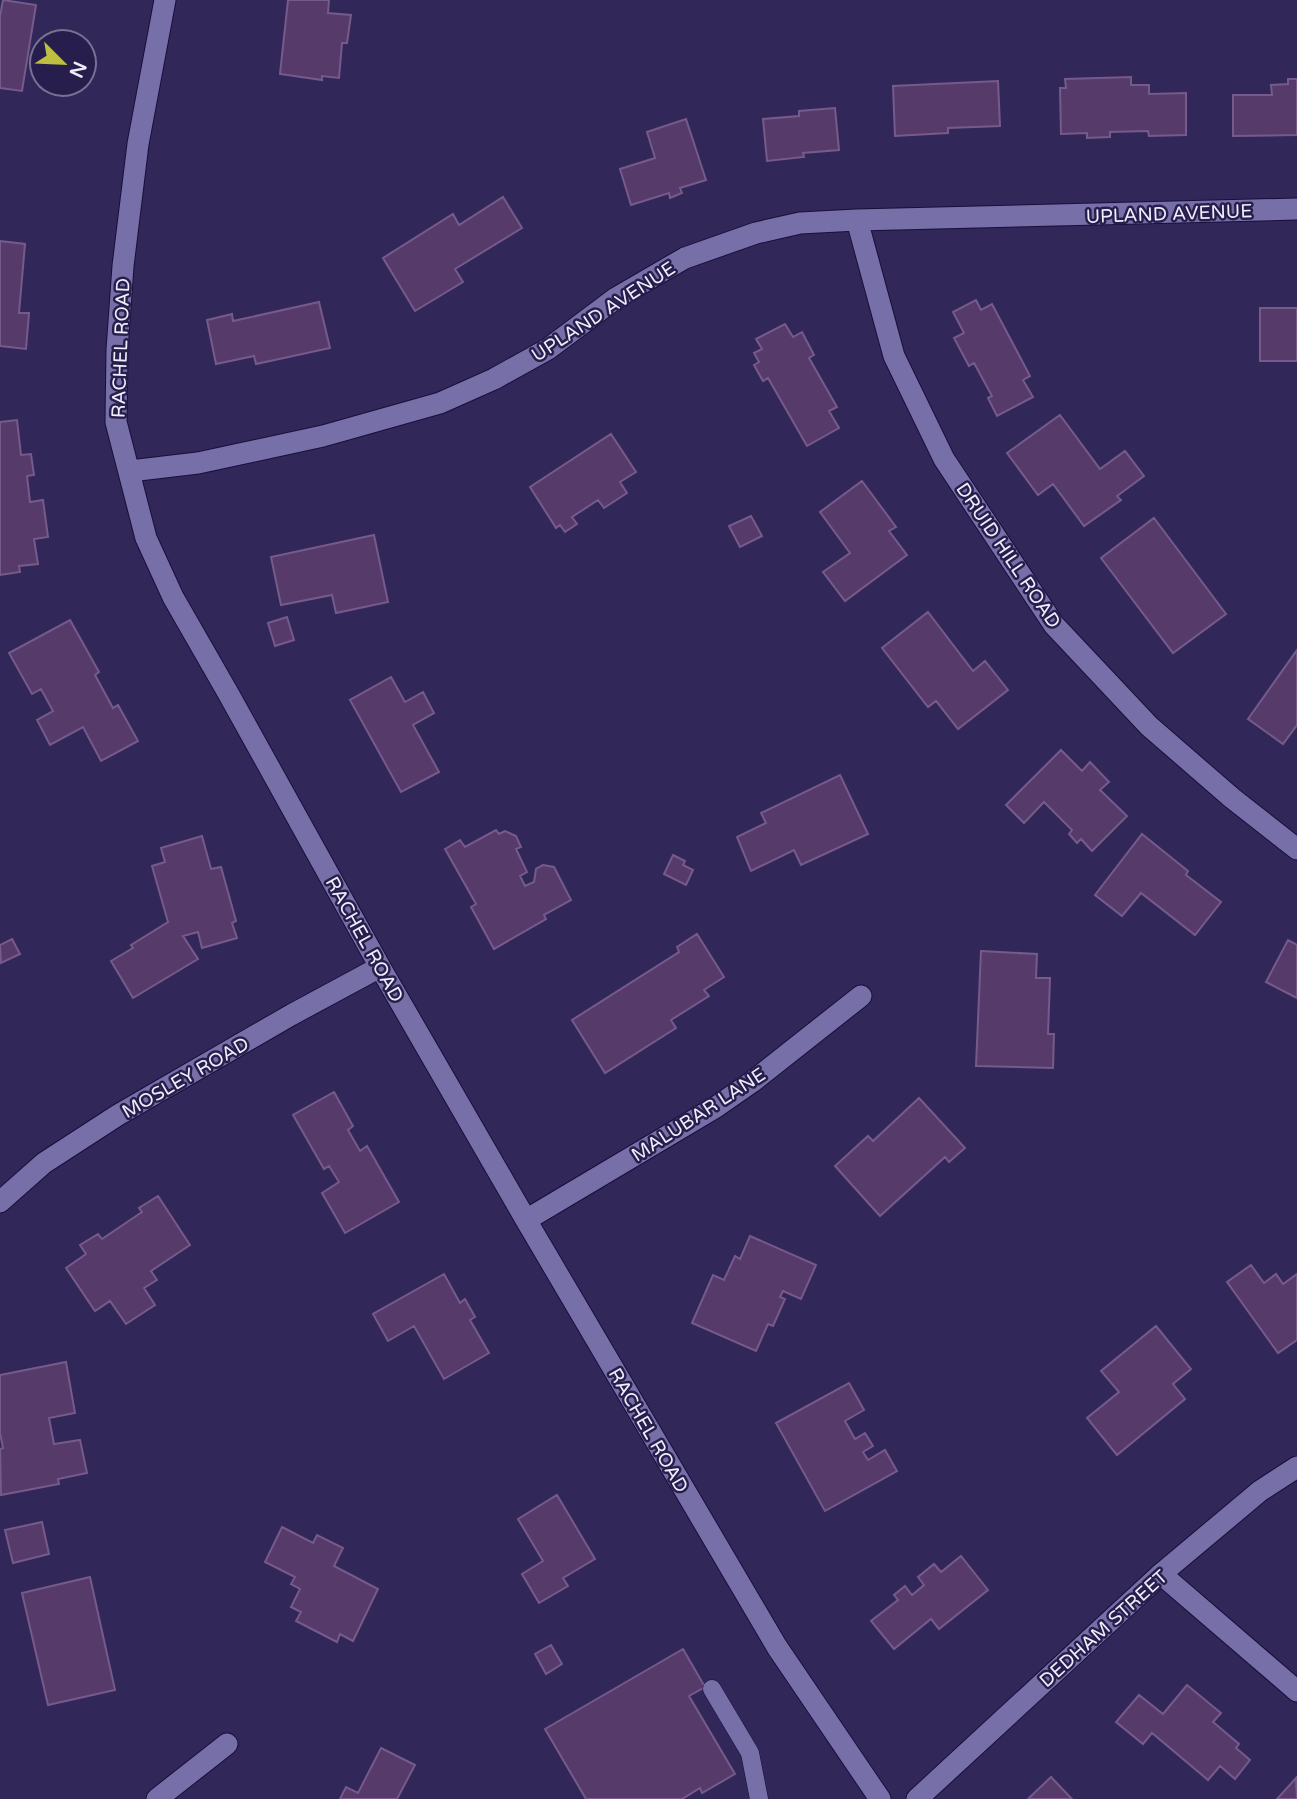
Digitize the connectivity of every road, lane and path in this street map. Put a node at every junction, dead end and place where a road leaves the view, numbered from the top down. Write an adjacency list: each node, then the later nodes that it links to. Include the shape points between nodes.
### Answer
1 (165, 0): 4 (street, RACHEL ROAD, via 138,144 123,266 116,422)
2 (1297, 209): 3 (street, UPLAND AVENUE)
3 (857, 220): 4 (street, UPLAND AVENUE, via 800,223 685,258 616,298 548,349 440,403 323,436 198,463); 5 (street, DRUID HILL ROAD, via 894,356 944,458 1054,625 1149,726)
4 (130, 471): 6 (street, RACHEL ROAD, via 146,538 173,597)
5 (1297, 849)
6 (380, 967): 8 (street, MOSLEY ROAD, via 118,1115 44,1163); 9 (street, RACHEL ROAD)
7 (861, 996): 9 (street, MALUBAR LANE, via 716,1107)
8 (0, 1202)
9 (526, 1220): 17 (street, RACHEL ROAD, via 777,1647)
10 (1297, 1467): 11 (street, DEDHAM STREET, via 1260,1491)
11 (1161, 1574): 13 (street); 18 (street, DEDHAM STREET)
12 (712, 1689): 16 (lane, via 750,1753)
13 (1297, 1691)
14 (227, 1744): 15 (street)
15 (157, 1799)
16 (759, 1799)
17 (880, 1799)
18 (916, 1799)

